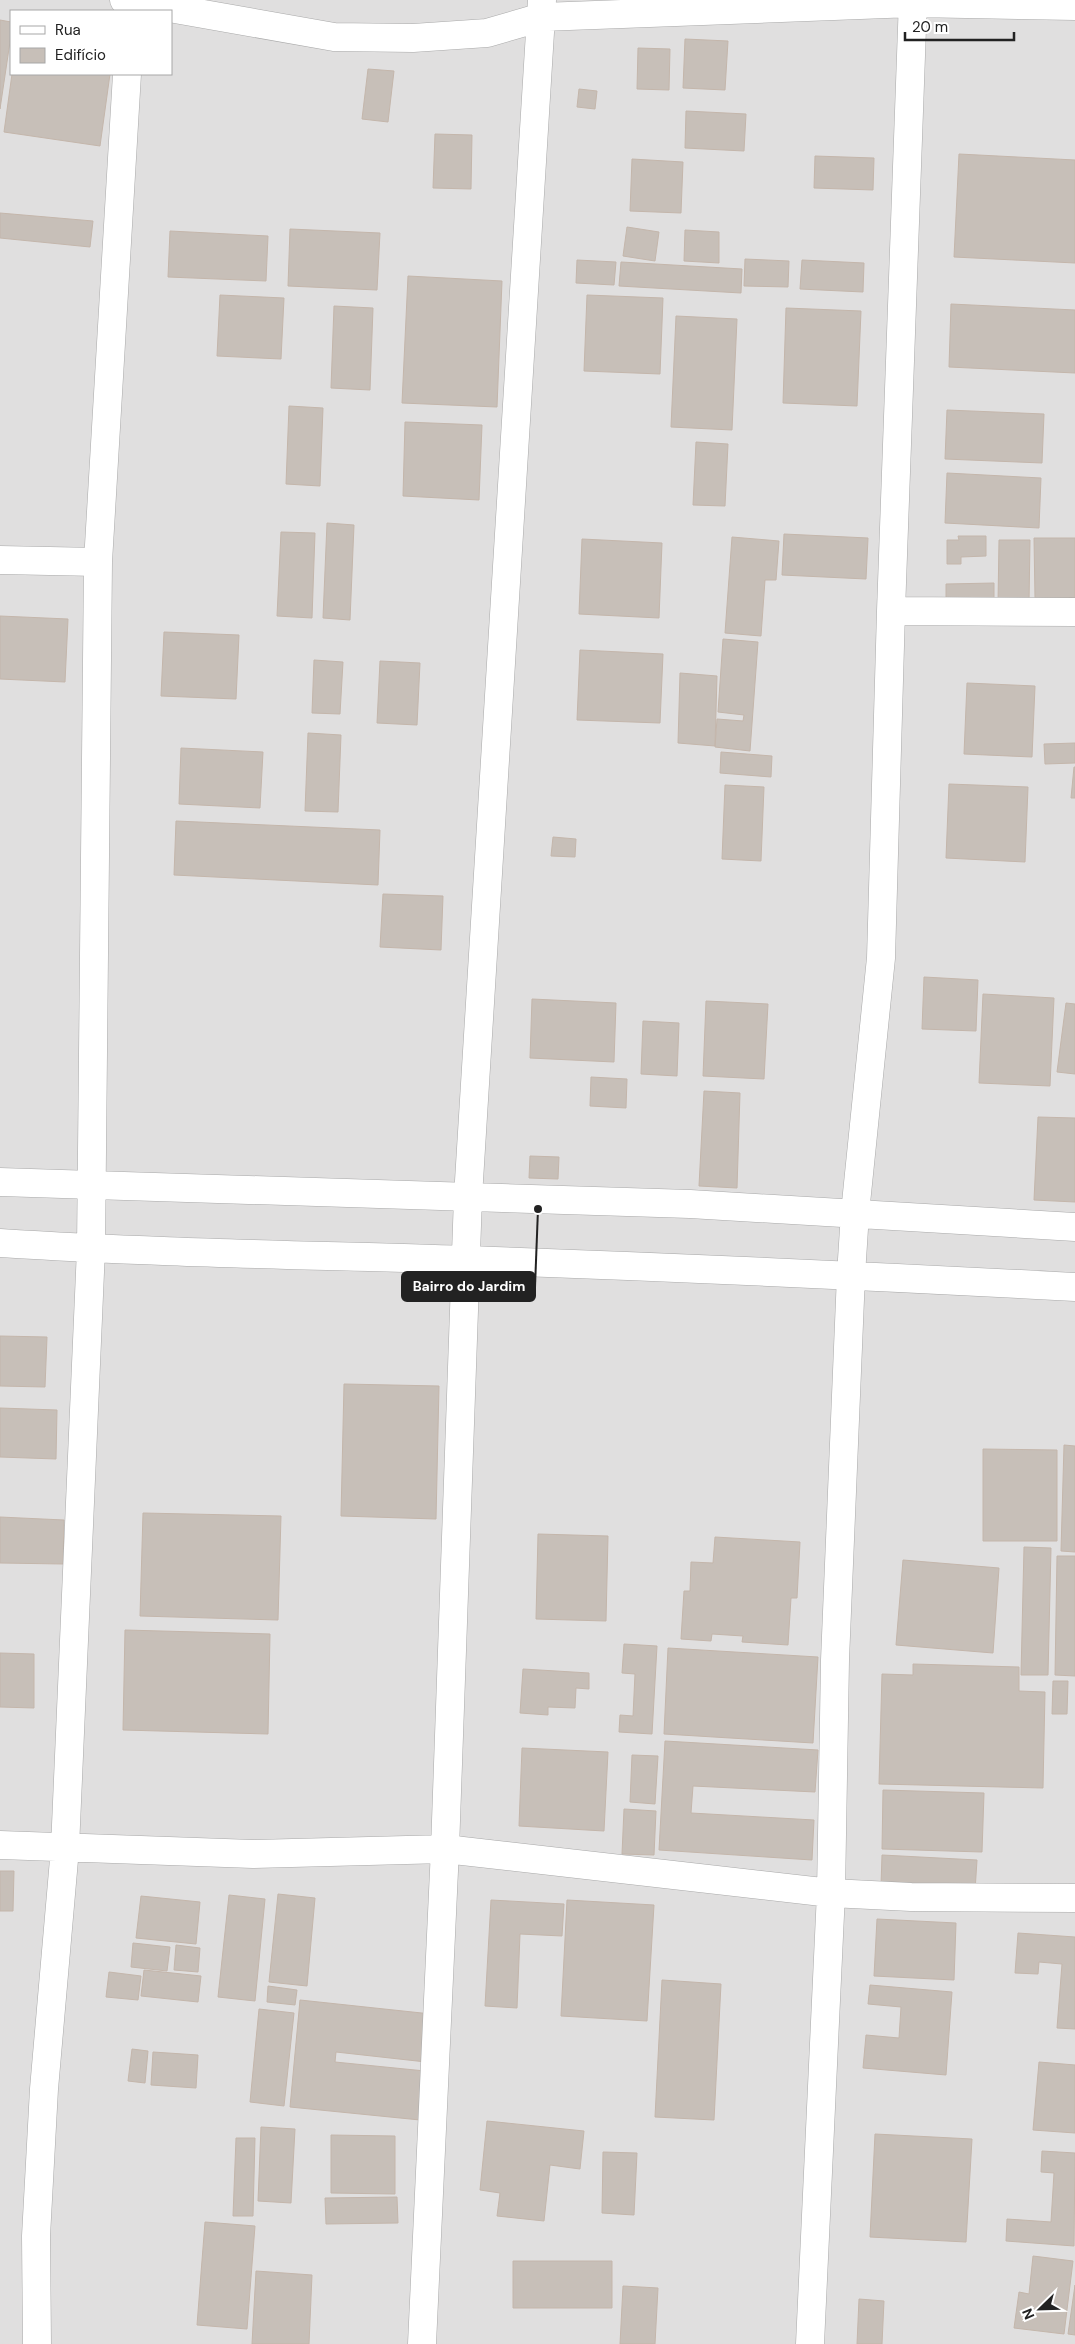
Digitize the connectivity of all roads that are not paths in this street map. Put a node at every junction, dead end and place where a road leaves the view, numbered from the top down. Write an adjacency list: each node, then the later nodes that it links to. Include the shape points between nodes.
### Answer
1 (913, 1): 3 (street); 4 (street); 10 (street)
2 (130, 3): 5 (street)
3 (1075, 6)
4 (542, 9): 6 (street, via 487,33 413,38 334,37); 14 (street)
5 (170, 10)
6 (172, 10)
7 (127, 75): 9 (street)
8 (0, 560): 9 (street)
9 (98, 562): 13 (street)
10 (891, 611): 11 (street); 15 (street, via 881,958)
11 (1075, 612)
12 (0, 1182): 13 (street)
13 (92, 1186): 14 (street); 18 (street)
14 (468, 1198): 15 (street, via 690,1204); 19 (street)
15 (855, 1213): 16 (street); 20 (street)
16 (1075, 1227)
17 (0, 1243): 18 (street)
18 (91, 1249): 19 (street); 23 (street)
19 (466, 1260): 20 (street); 24 (street)
20 (851, 1275): 21 (street); 25 (street, via 835,1660)
21 (1075, 1286)
22 (0, 1845): 23 (street)
23 (65, 1848): 24 (street, via 253,1854); 27 (street, via 43,2109 36,2236)
24 (445, 1849): 25 (street); 28 (street)
25 (831, 1892): 26 (street, via 912,1897); 29 (street)
26 (1075, 1898)
27 (37, 2344)
28 (422, 2344)
29 (810, 2344)

